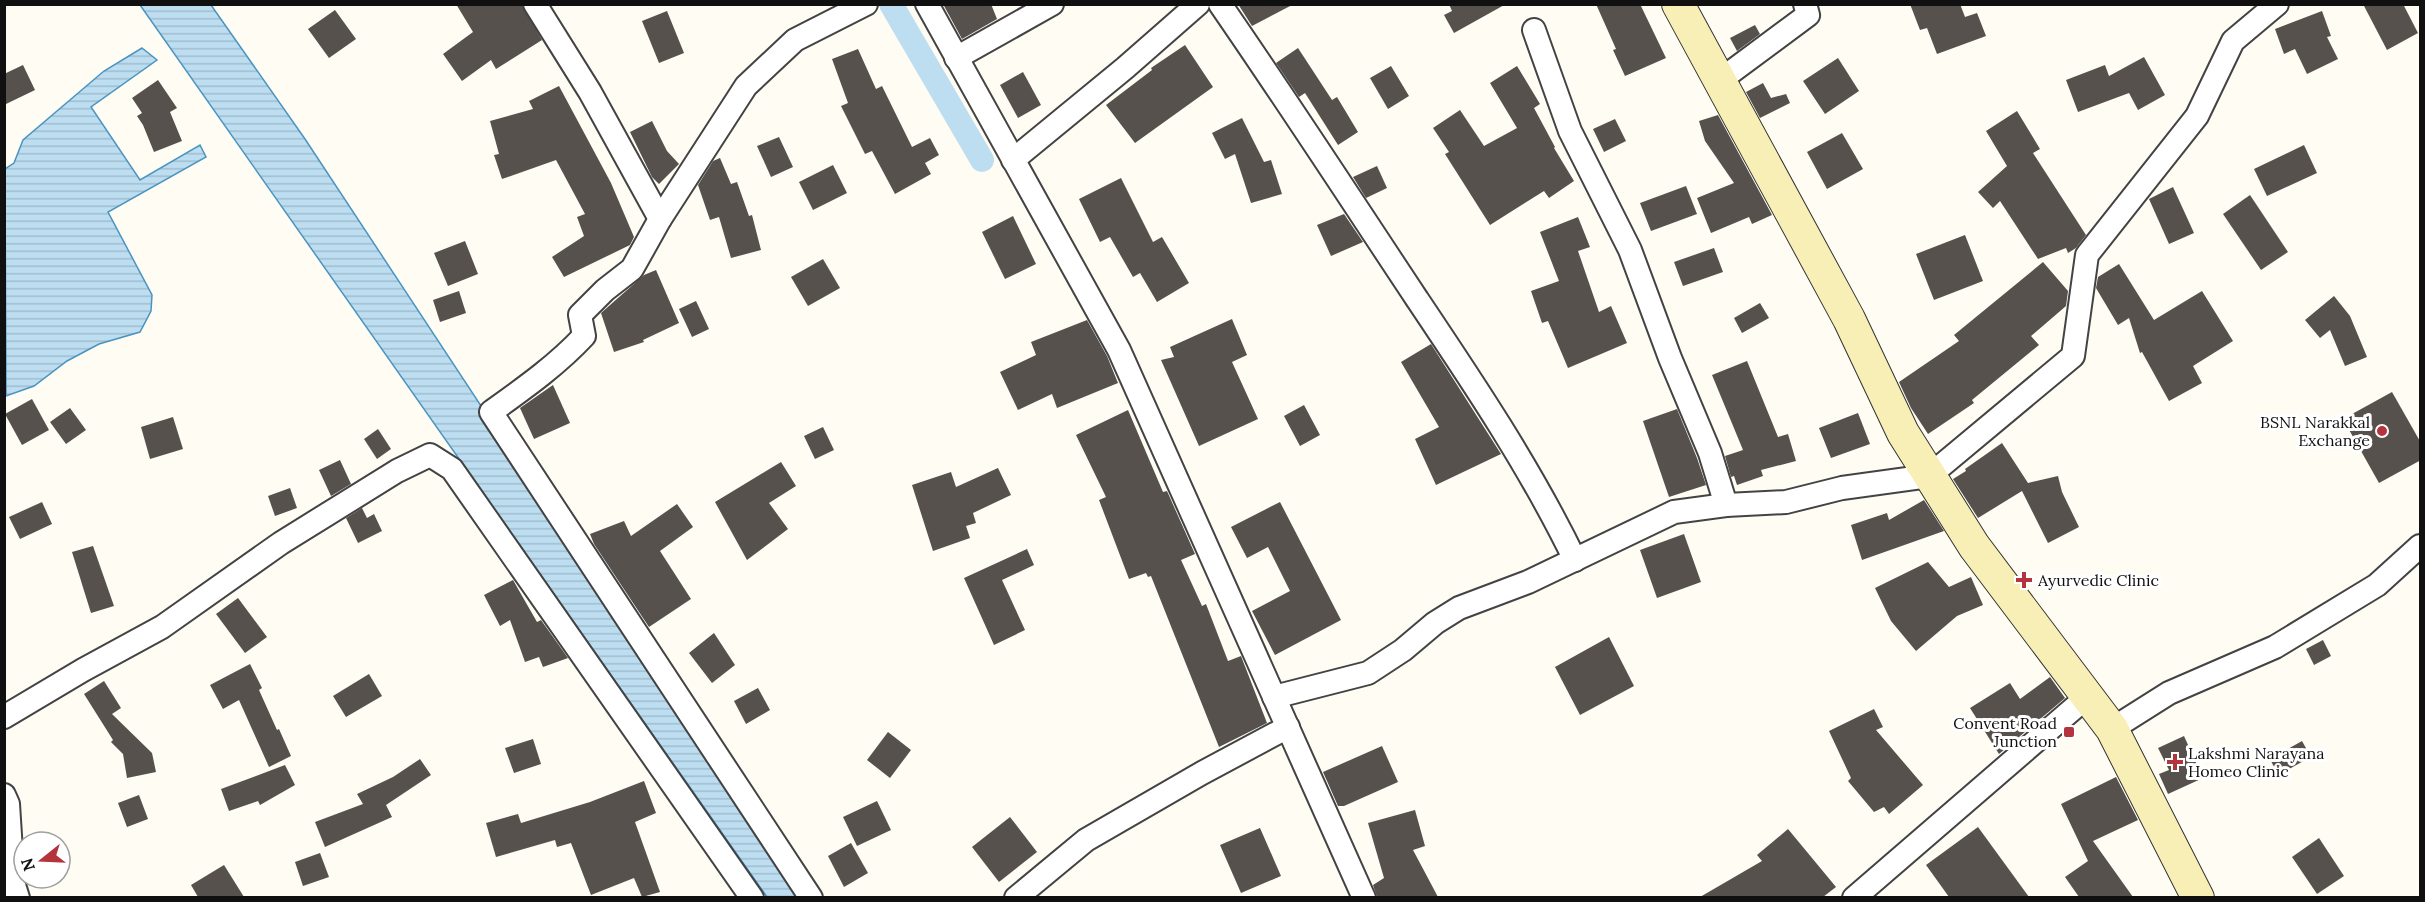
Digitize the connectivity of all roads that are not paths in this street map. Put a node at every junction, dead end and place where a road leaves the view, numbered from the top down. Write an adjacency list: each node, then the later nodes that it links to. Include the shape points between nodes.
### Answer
1 (535, 4): 14 (street, via 590,92)
2 (866, 4): 14 (street, via 795,40 747,86)
3 (927, 4): 11 (street)
4 (1052, 4): 11 (street)
5 (1198, 4): 13 (street)
6 (1220, 4): 18 (street, via 1507,436)
7 (1678, 4): 12 (street)
8 (1805, 4): 12 (street, via 1808,15)
9 (2277, 4): 15 (street, via 2233,41 2197,116 2087,255 2073,356)
10 (1534, 30): 16 (street, via 1570,131 1630,250 1710,453)
11 (956, 58): 13 (street)
12 (1719, 81): 15 (street, via 1849,319 1903,433)
13 (1013, 160): 20 (street, via 1119,350)
14 (660, 219): 27 (street, via 632,269 580,315 584,336 491,412)
15 (1929, 476): 16 (street, via 1842,488 1786,502); 19 (street, via 1974,546)
16 (1726, 505): 18 (street, via 1674,512)
17 (2421, 546): 23 (street, via 2377,585 2274,647 2169,693)
18 (1575, 560): 20 (street, via 1459,608 1368,673)
19 (2088, 696): 23 (street); 30 (street)
20 (1274, 697): 22 (street)
21 (4, 717): 26 (street, via 162,627 281,543 397,471 430,455 452,469)
22 (1288, 727): 28 (street, via 1086,840); 29 (street)
23 (2112, 729): 31 (street)
24 (4, 795): 25 (street)
25 (18, 897)
26 (752, 897)
27 (811, 897)
28 (1016, 897)
29 (1364, 897)
30 (1854, 897)
31 (2198, 897)

